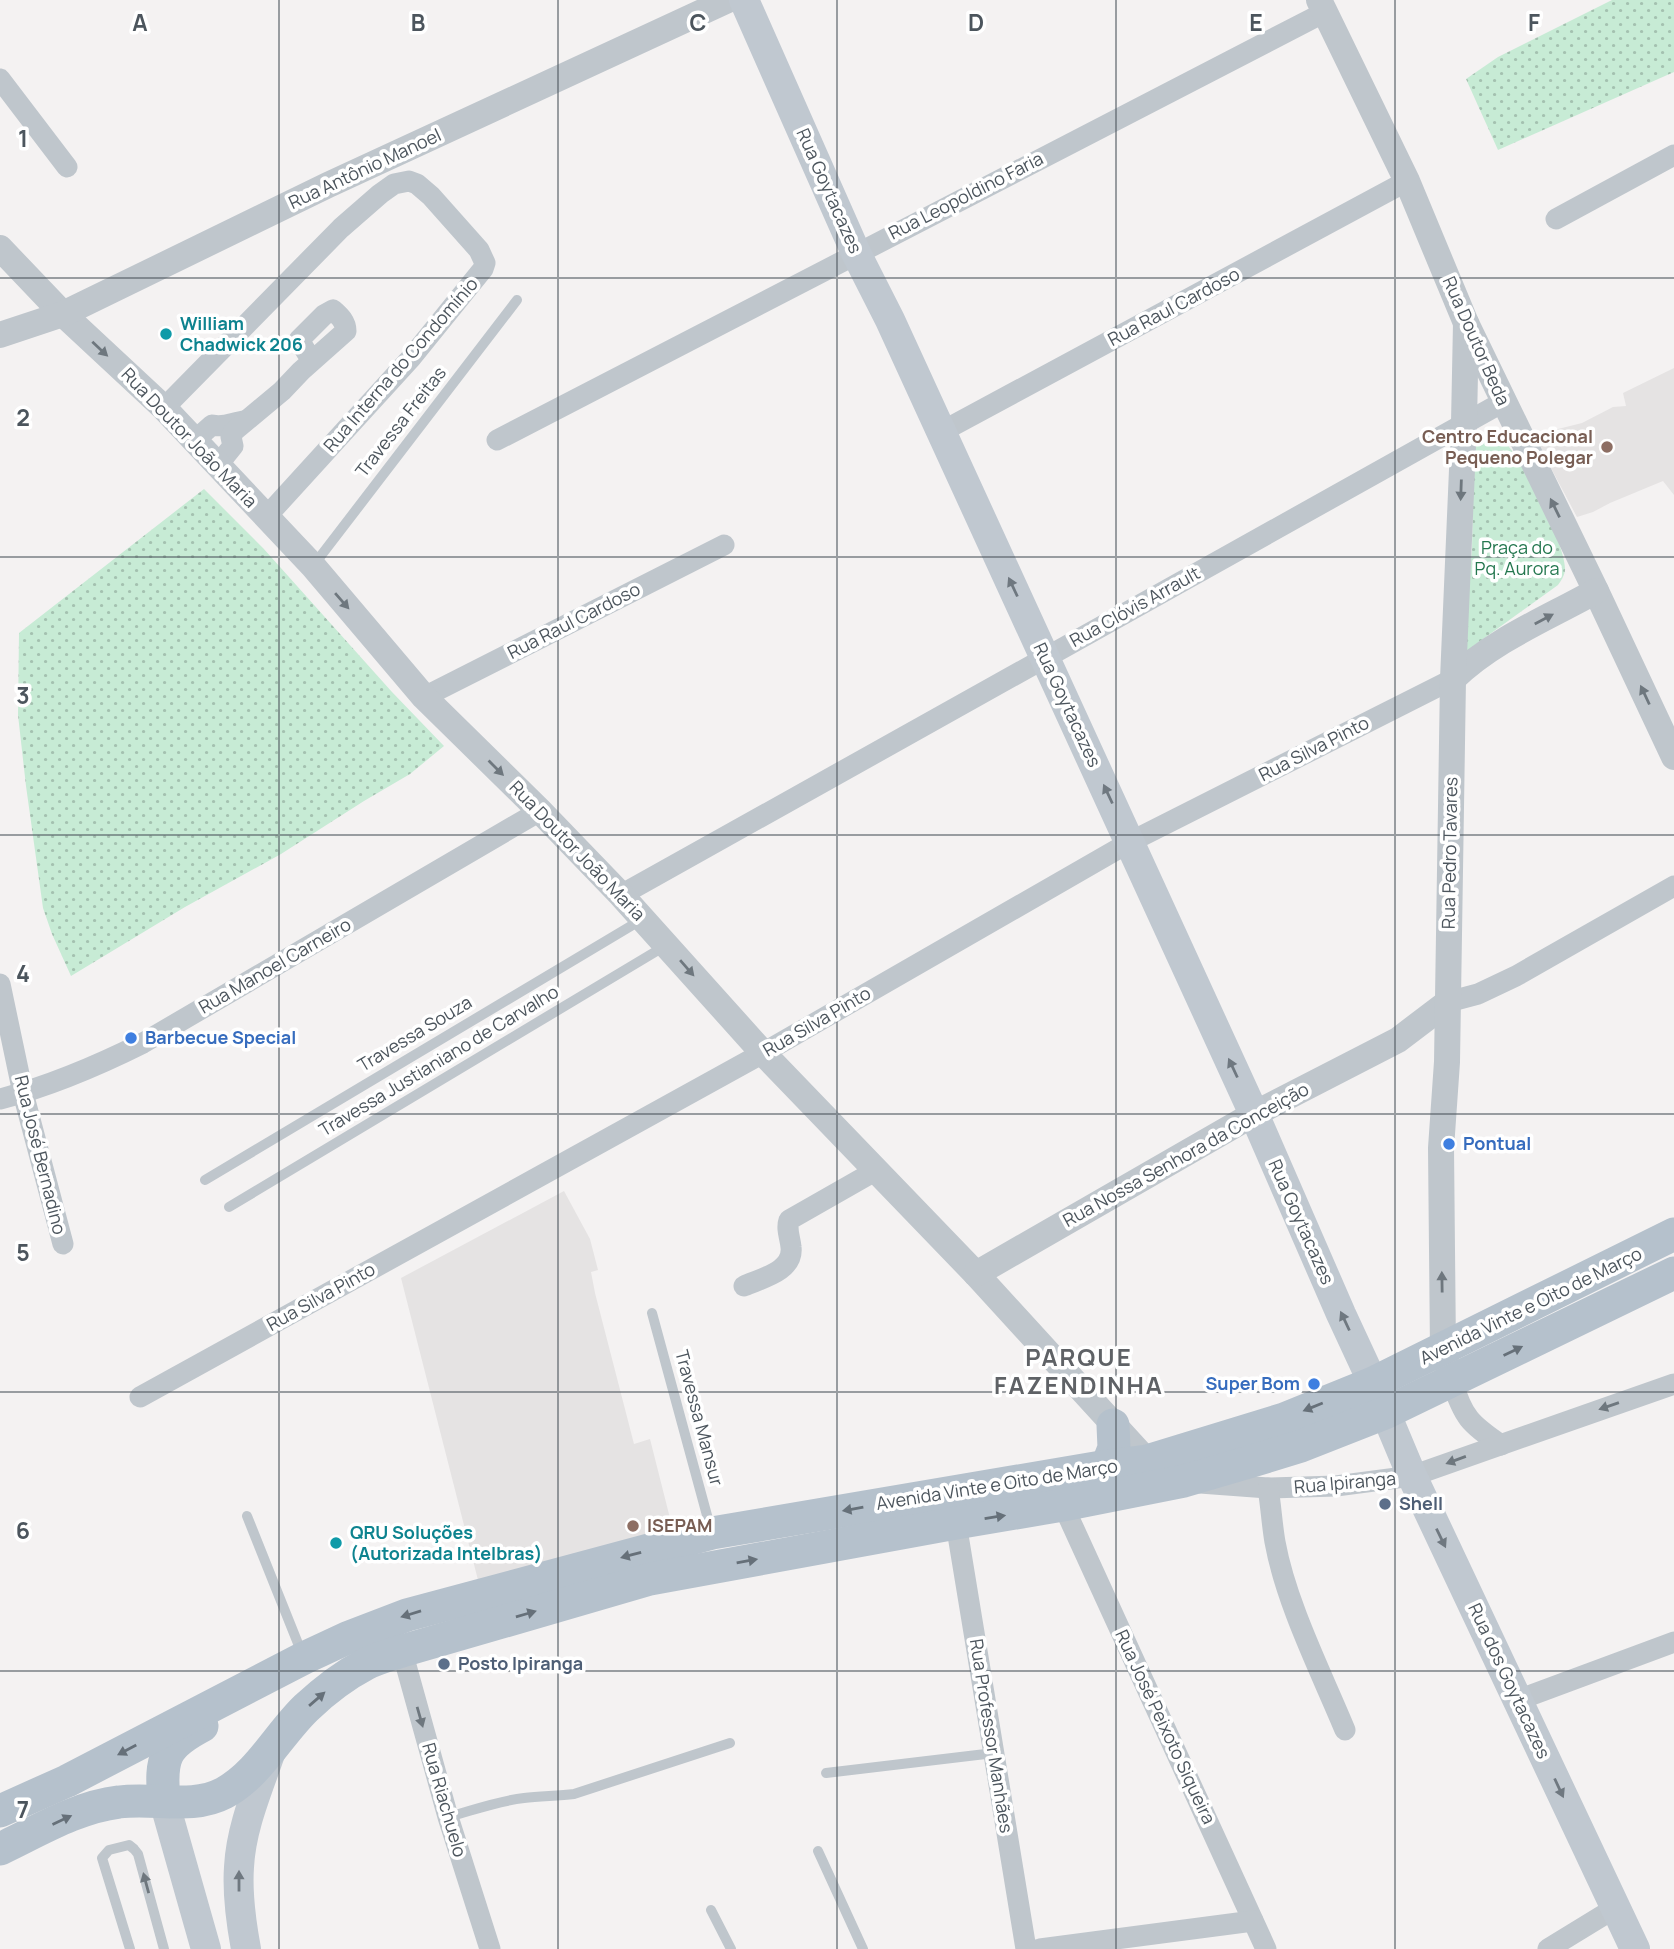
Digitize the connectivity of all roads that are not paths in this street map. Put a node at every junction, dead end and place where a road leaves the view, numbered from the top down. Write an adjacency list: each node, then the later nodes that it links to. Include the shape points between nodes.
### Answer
1 (728, 0): 12 (street, Rua Antônio Manoel, via 328,185)
2 (744, 0): 10 (main road, Rua Goytacazes)
3 (1322, 6): 7 (street, Rua Doutor Beda); 10 (street, Rua Leopoldino Faria)
4 (0, 79): 6 (street)
5 (1674, 155): 8 (street)
6 (67, 167)
7 (1407, 181): 13 (street, Rua Doutor Beda); 20 (street, Rua Raul Cardoso)
8 (1556, 219)
9 (0, 248): 12 (street, Rua Doutor João Maria)
10 (856, 253): 20 (main road, Rua Goytacazes); 21 (street, Rua Leopoldino Faria)
11 (517, 300): 26 (lane, Travessa Freitas)
12 (63, 314): 14 (street, Rua Antônio Manoel); 17 (street, Rua Doutor João Maria, one-way to 17)
13 (1466, 323): 16 (street, Rua Doutor Beda); 19 (street, Rua Pedro Tavares)
14 (0, 335)
15 (314, 359): 18 (street)
16 (1503, 402): 19 (street, Rua Clóvis Arrault); 27 (street, Rua Doutor Beda, one-way to 16)
17 (164, 408): 22 (street, Rua Doutor João Maria); 24 (street, Rua Interna do Condomínio, via 380,194 409,181 430,196 479,250 483,269 411,358)
18 (246, 421): 22 (street, via 212,425); 23 (street, via 231,437 233,446)
19 (1464, 423): 28 (street, Rua Pedro Tavares, one-way to 28); 30 (street, Rua Clóvis Arrault)
20 (941, 432): 30 (main road, Rua Goytacazes, one-way to 20)
21 (497, 440)
22 (194, 441): 23 (street, Rua Doutor João Maria)
23 (217, 466): 24 (street, Rua Doutor João Maria)
24 (266, 517): 26 (street, Rua Doutor João Maria)
25 (724, 545): 32 (street, Rua Raul Cardoso)
26 (313, 566): 32 (street, Rua Doutor João Maria, one-way to 32)
27 (1596, 591): 29 (street, Rua Silva Pinto, one-way to 27); 33 (street, Rua Doutor Beda, one-way to 27)
28 (1455, 639): 29 (street); 31 (street, Rua Pedro Tavares)
29 (1493, 647): 31 (street, Rua Silva Pinto)
30 (1045, 657): 35 (main road, Rua Goytacazes, one-way to 30); 37 (street, Rua Clóvis Arrault)
31 (1453, 679): 35 (street, Rua Silva Pinto); 41 (street, Rua Pedro Tavares)
32 (424, 697): 34 (street, Rua Doutor João Maria, one-way to 34)
33 (1674, 757)
34 (540, 811): 37 (street, Rua Doutor João Maria); 45 (street, Rua Manoel Carneiro, via 143,1043 89,1070)
35 (1130, 842): 43 (street, Rua Silva Pinto); 47 (main road, Rua Goytacazes, one-way to 35)
36 (1674, 886): 41 (street, Rua Nossa Senhora da Conceição, via 1516,976)
37 (621, 895): 38 (street, Rua Doutor João Maria)
38 (644, 919): 39 (street, Rua Doutor João Maria); 49 (lane, Travessa Souza)
39 (667, 945): 43 (street, Rua Doutor João Maria, one-way to 43); 50 (lane, Travessa Justianiano de Carvalho)
40 (0, 984): 45 (street, Rua José Bernadino)
41 (1448, 1002): 42 (street, Rua Nossa Senhora da Conceição); 44 (street, Rua Pedro Tavares)
42 (1398, 1040): 44 (street, via 1418,1038 1432,1044); 47 (street, Rua Nossa Senhora da Conceição)
43 (763, 1054): 48 (street, Rua Doutor João Maria); 60 (street, Rua Silva Pinto)
44 (1447, 1062): 57 (street, Rua Pedro Tavares, one-way to 44, via 1441,1148)
45 (23, 1093): 46 (street, Rua Manoel Carneiro); 52 (street, Rua José Bernadino)
46 (0, 1099)
47 (1254, 1114): 54 (street, Rua Nossa Senhora da Conceição); 61 (main road, Rua Goytacazes, one-way to 47)
48 (875, 1171): 54 (street, Rua Doutor João Maria); 55 (street, via 789,1220 791,1257 785,1266)
49 (205, 1180)
50 (229, 1207)
51 (1674, 1234): 57 (main road, Avenida Vinte e Oito de Março)
52 (63, 1244)
53 (1674, 1273): 58 (main road, Avenida Vinte e Oito de Março, one-way to 53)
54 (976, 1274): 62 (street, Rua Doutor João Maria)
55 (744, 1286)
56 (652, 1313): 72 (lane, Travessa Mansur)
57 (1443, 1350): 58 (street, Rua Pedro Tavares); 61 (main road, Avenida Vinte e Oito de Março)
58 (1452, 1381): 61 (main road, Avenida Vinte e Oito de Março); 63 (street, via 1468,1419)
59 (1674, 1384): 63 (street, Rua Ipiranga, one-way to 63)
60 (140, 1396)
61 (1379, 1398): 64 (main road, Avenida Vinte e Oito de Março, one-way to 64, via 1284,1419); 66 (main road, Rua dos Goytacazes); 67 (main road, Avenida Vinte e Oito de Março, via 1301,1446)
62 (1113, 1425): 64 (street, Rua Doutor João Maria); 65 (main road, via 1114,1448)
63 (1501, 1445): 66 (street, Rua Ipiranga, one-way to 66)
64 (1147, 1461): 65 (main road, Avenida Vinte e Oito de Março); 67 (main road, via 1167,1477)
65 (1107, 1466): 72 (main road, Avenida Vinte e Oito de Março, one-way to 72)
66 (1412, 1476): 68 (street, Rua Ipiranga, via 1336,1486); 76 (main road, Rua dos Goytacazes, one-way to 76)
67 (1184, 1481): 68 (street, Rua Ipiranga); 69 (main road, Avenida Vinte e Oito de Março)
68 (1268, 1488): 77 (street, via 1286,1583)
69 (1063, 1505): 71 (main road, Avenida Vinte e Oito de Março, one-way to 69); 89 (street, Rua José Peixoto Siqueira)
70 (247, 1516): 75 (lane)
71 (956, 1523): 74 (main road, Avenida Vinte e Oito de Março, one-way to 71, via 650,1579); 80 (street, Rua Professor Manhães)
72 (712, 1533): 75 (main road, Avenida Vinte e Oito de Março, one-way to 75, via 407,1615)
73 (1674, 1642): 76 (street)
74 (401, 1651): 79 (main road, Avenida Vinte e Oito de Março, one-way to 74, via 335,1684 368,1663); 84 (street, Rua Riachuelo, one-way to 84)
75 (299, 1661): 82 (main road, via 279,1686 173,1743 164,1763); 83 (main road, Avenida Vinte e Oito de Março, one-way to 83)
76 (1518, 1700): 87 (main road, Rua dos Goytacazes, one-way to 87)
77 (1345, 1730)
78 (730, 1743): 84 (lane, via 575,1794 503,1801)
79 (272, 1749): 82 (main road, Avenida Vinte e Oito de Março, via 226,1792 207,1801); 93 (main road, one-way to 79, via 239,1908 239,1866 248,1819)
80 (994, 1753): 81 (lane); 97 (street, Rua Professor Manhães)
81 (827, 1773)
82 (164, 1801): 85 (main road, Avenida Vinte e Oito de Março, one-way to 82, via 78,1812 118,1802); 92 (main road)
83 (0, 1811)
84 (449, 1817): 94 (street, Rua Riachuelo)
85 (0, 1849)
86 (818, 1851): 96 (lane)
87 (1615, 1908): 100 (street); 101 (main road, Rua dos Goytacazes)
88 (710, 1910): 95 (lane)
89 (1253, 1921): 98 (street); 99 (street, Rua José Peixoto Siqueira)
90 (130, 1949): 91 (lane, one-way to 90, via 138,1854 129,1845 109,1850 102,1858)
91 (164, 1949)
92 (206, 1949)
93 (246, 1949)
94 (490, 1949)
95 (731, 1949)
96 (863, 1949)
97 (1026, 1949)
98 (1040, 1949)
99 (1266, 1949)
100 (1548, 1949)
101 (1635, 1949)

